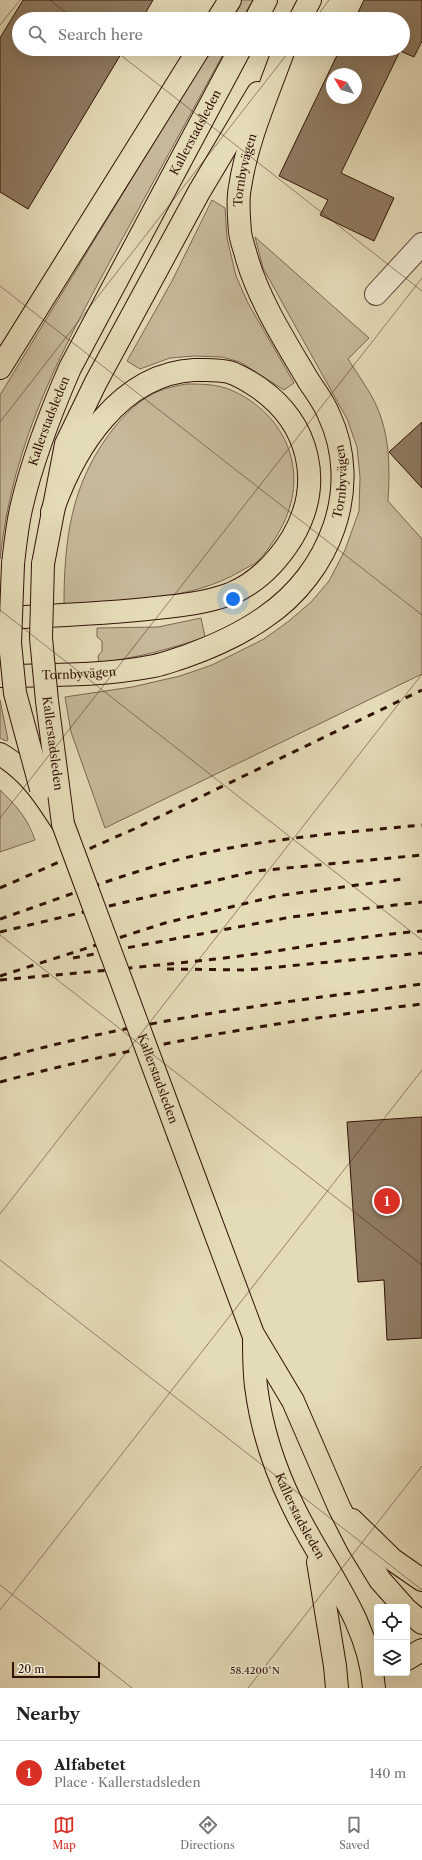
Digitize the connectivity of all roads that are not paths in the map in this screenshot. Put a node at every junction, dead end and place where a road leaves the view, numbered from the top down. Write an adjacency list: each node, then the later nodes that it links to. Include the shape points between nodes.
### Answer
1 (230, 0): 4 (main road)
2 (266, 0): 5 (main road)
3 (310, 0): 6 (main road)
4 (222, 12)
5 (260, 12)
6 (304, 12)
7 (195, 56): 13 (main road)
8 (236, 56): 18 (main road, Kallerstadsleden, bridge, via 70,368 50,412 21,510 13,564 10,642 15,693)
9 (280, 56): 14 (main road, Kallerstadsleden, via 199,192 96,382 66,444)
10 (282, 56): 16 (main road, Tornbyvägen, via 247,154 239,189 240,234 252,276 272,319 329,415 340,446 344,478 340,510 329,544 313,570 292,595 267,617 201,651 156,666 98,674)
11 (422, 244): 12 (street)
12 (376, 294)
13 (0, 368)
14 (52, 512): 15 (main road, via 61,487 81,451 106,415 128,394 154,379 179,371 228,372 250,382 273,398 289,417 304,443 308,469 308,498 299,525 282,554 260,576 232,593 202,603 101,614); 19 (main road, Kallerstadsleden, bridge, via 43,564 41,638)
15 (0, 618)
16 (0, 676)
17 (0, 754): 18 (main road, via 25,772)
18 (41, 789): 19 (main road, Kallerstadsleden, bridge)
19 (63, 824): 20 (main road, Kallerstadsleden, bridge)
20 (254, 1334): 21 (main road, Kallerstadsleden, via 293,1401); 22 (main road, Kallerstadsleden, via 256,1385 266,1437 291,1503)
21 (339, 1507): 23 (main road, via 393,1560); 24 (main road, Kallerstadsleden, via 380,1580)
22 (316, 1551): 30 (main road); 31 (main road, Kallerstadsleden, via 363,1634 373,1666)
23 (422, 1580)
24 (401, 1604)
25 (410, 1613): 26 (main road)
26 (422, 1623)
27 (422, 1650): 28 (main road)
28 (410, 1657)
29 (389, 1676): 32 (main road)
30 (337, 1688)
31 (374, 1688)
32 (381, 1688)

